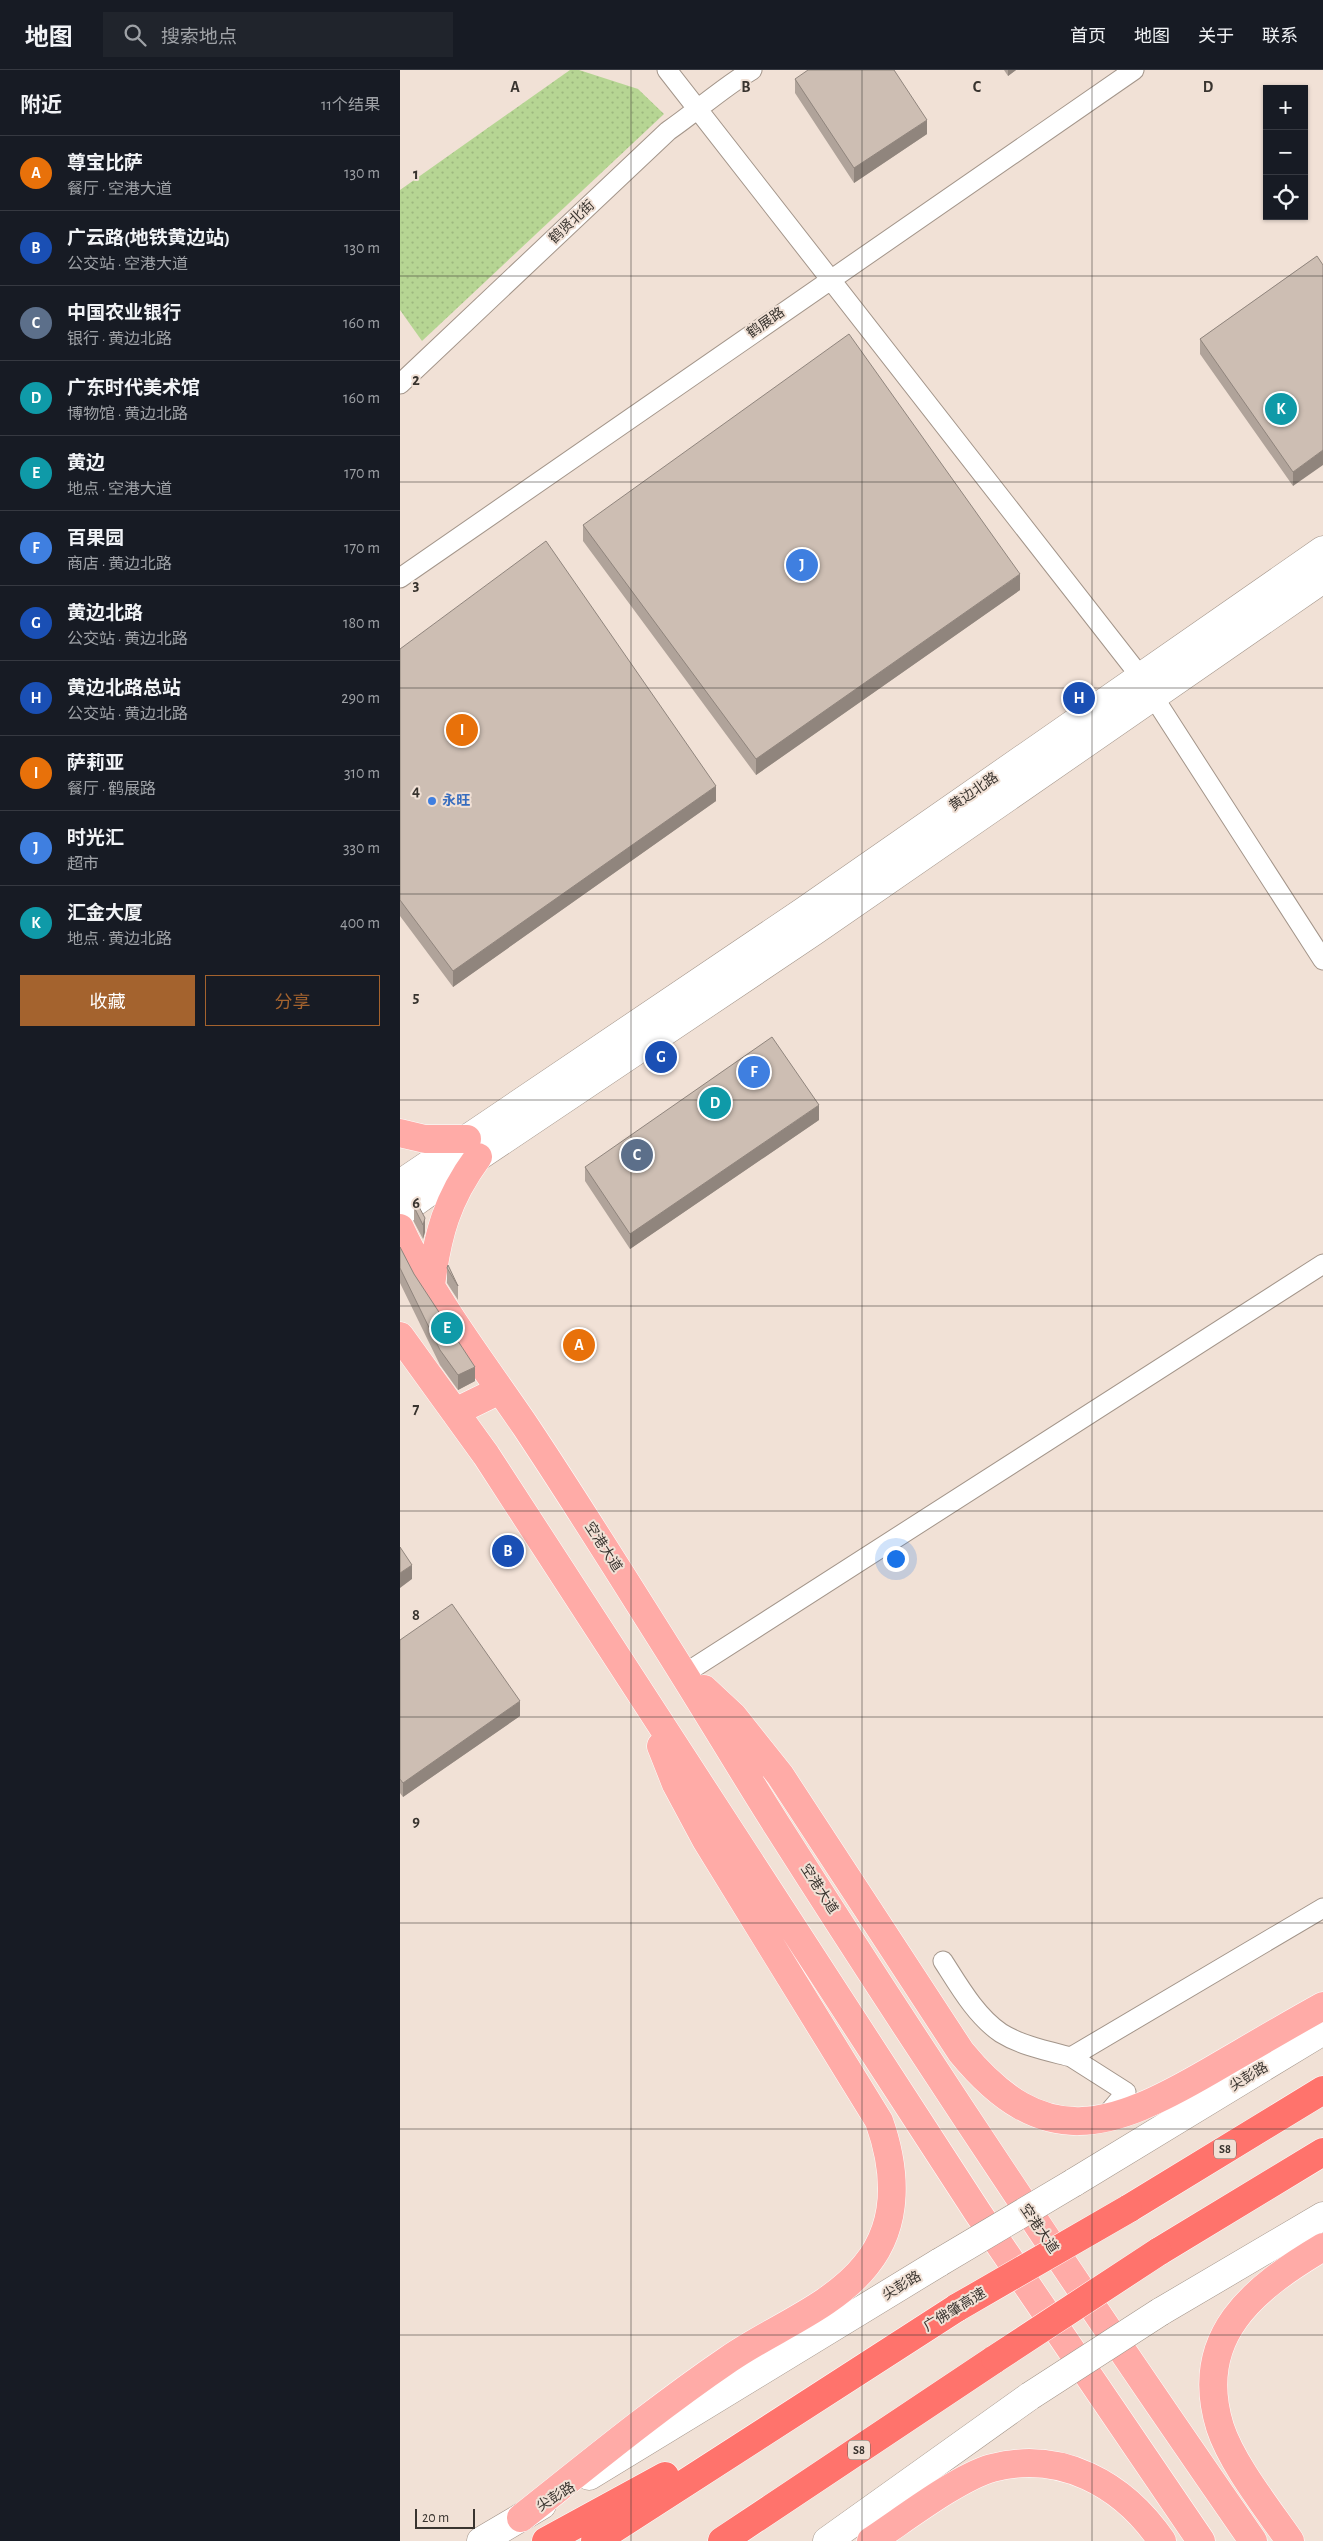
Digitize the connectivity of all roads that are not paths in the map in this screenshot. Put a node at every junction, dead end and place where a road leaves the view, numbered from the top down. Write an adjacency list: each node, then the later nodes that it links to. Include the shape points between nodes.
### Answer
1 (666, 70): 4 (street)
2 (752, 70): 4 (street, 鹤贤北街, via 725,87)
3 (1134, 70): 5 (street, 鹤展路)
4 (699, 110): 5 (street); 6 (street, 鹤贤北街, via 668,131)
5 (828, 280): 8 (street, 鹤展路); 10 (street)
6 (400, 384)
7 (1323, 550): 10 (main road, 黄边北路)
8 (400, 578)
9 (1323, 579): 10 (main road, 黄边北路)
10 (1147, 686): 11 (street); 13 (main road, 黄边北路, via 1018,776 712,974)
11 (1323, 960)
12 (400, 1133): 13 (main road)
13 (472, 1148): 14 (main road, 黄边北路); 15 (main road, 黄边北路); 18 (main road, via 444,1218)
14 (400, 1184)
15 (400, 1213)
16 (400, 1228): 18 (main road, 空港大道)
17 (1323, 1264): 22 (street)
18 (430, 1286): 20 (main road, 空港大道)
19 (400, 1336): 21 (main road)
20 (500, 1390): 21 (main road); 22 (main road, 空港大道)
21 (456, 1412): 23 (main road)
22 (684, 1674): 30 (main road, via 734,1716 780,1775 960,2052 982,2078 1028,2111 1065,2121); 44 (main road, 空港大道, via 778,1828 1017,2196)
23 (645, 1700): 35 (main road, via 690,1812 880,2121 889,2149 892,2201 886,2230 867,2264 846,2287 692,2385); 43 (main road, via 978,2214)
24 (1323, 1908): 28 (street)
25 (944, 1961): 28 (street, via 970,2002 1001,2032 1033,2047)
26 (1323, 2006): 30 (main road, via 1140,2109)
27 (1323, 2031): 35 (main road, 尖彭路, bridge)
28 (1070, 2057): 30 (street, via 1126,2092)
29 (1323, 2090): 34 (highway, 广佛肇高速 / S8, bridge)
30 (1102, 2120)
31 (1323, 2152): 39 (highway, S8, bridge, via 1158,2252)
32 (1323, 2216): 40 (main road, bridge, via 1160,2312 1030,2396)
33 (1323, 2247): 45 (main road, via 1256,2292 1235,2314 1214,2372 1220,2427 1233,2454)
34 (859, 2369): 37 (highway); 38 (highway, 广佛肇高速 / S8)
35 (521, 2518): 36 (main road, 尖彭路)
36 (481, 2541)
37 (546, 2541)
38 (595, 2541)
39 (722, 2541)
40 (826, 2541)
41 (871, 2541): 42 (main road, via 961,2482 991,2468 1028,2463 1065,2467 1092,2476 1132,2507)
42 (1162, 2541)
43 (1201, 2541)
44 (1253, 2541)
45 (1290, 2541)

